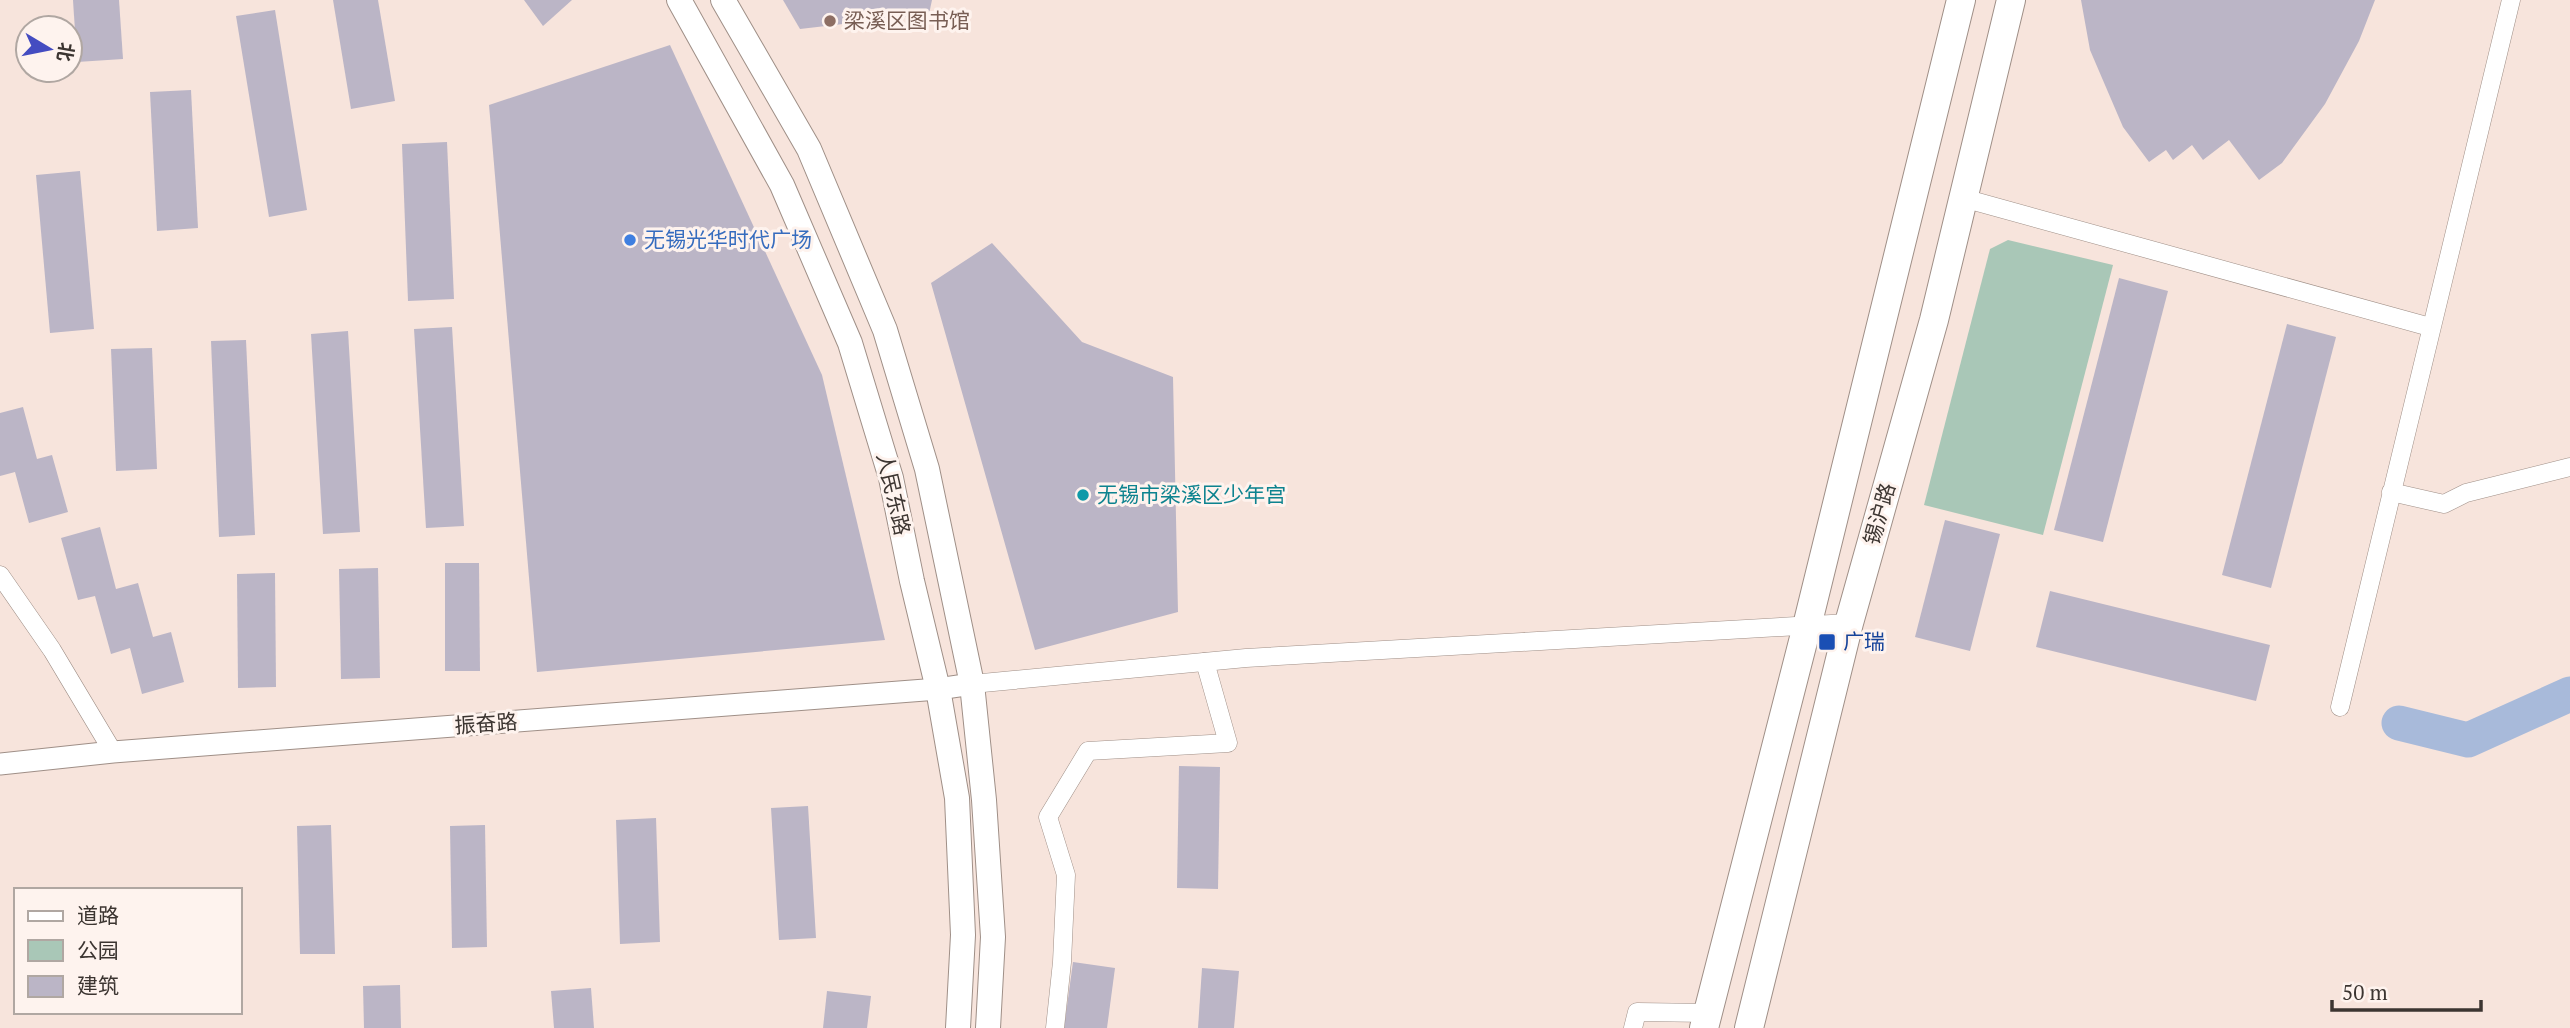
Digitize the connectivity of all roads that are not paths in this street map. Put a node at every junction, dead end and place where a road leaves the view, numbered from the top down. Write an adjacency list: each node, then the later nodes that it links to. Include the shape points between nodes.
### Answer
1 (679, 0): 15 (main road, 人民东路, via 782,185 850,343 891,478)
2 (723, 0): 14 (main road, 人民东路, via 809,149 885,330 927,469)
3 (1961, 0): 12 (main road, 锡沪路)
4 (2011, 0): 6 (main road, 锡沪路)
5 (2511, 0): 7 (street)
6 (1963, 198): 7 (street); 11 (main road, 锡沪路, via 1934,320)
7 (2430, 327): 9 (street)
8 (2570, 467): 9 (street, via 2466,493 2444,504)
9 (2391, 492): 16 (street)
10 (0, 575): 17 (street, via 52,649)
11 (1849, 623): 12 (street); 24 (main road, 锡沪路)
12 (1807, 626): 13 (street); 19 (main road, 锡沪路)
13 (1205, 662): 14 (street); 22 (street, via 1228,743 1088,751 1048,817 1066,875)
14 (972, 684): 15 (street, 振奋路); 21 (main road, 人民东路, via 993,936)
15 (938, 689): 17 (street, 振奋路); 20 (main road, 人民东路, via 957,798 963,935)
16 (2340, 707)
17 (113, 752): 18 (street, 振奋路)
18 (0, 764)
19 (1707, 1020): 23 (street, via 1637,1012)
20 (958, 1028)
21 (988, 1028)
22 (1055, 1028)
23 (1633, 1028)
24 (1749, 1028)

